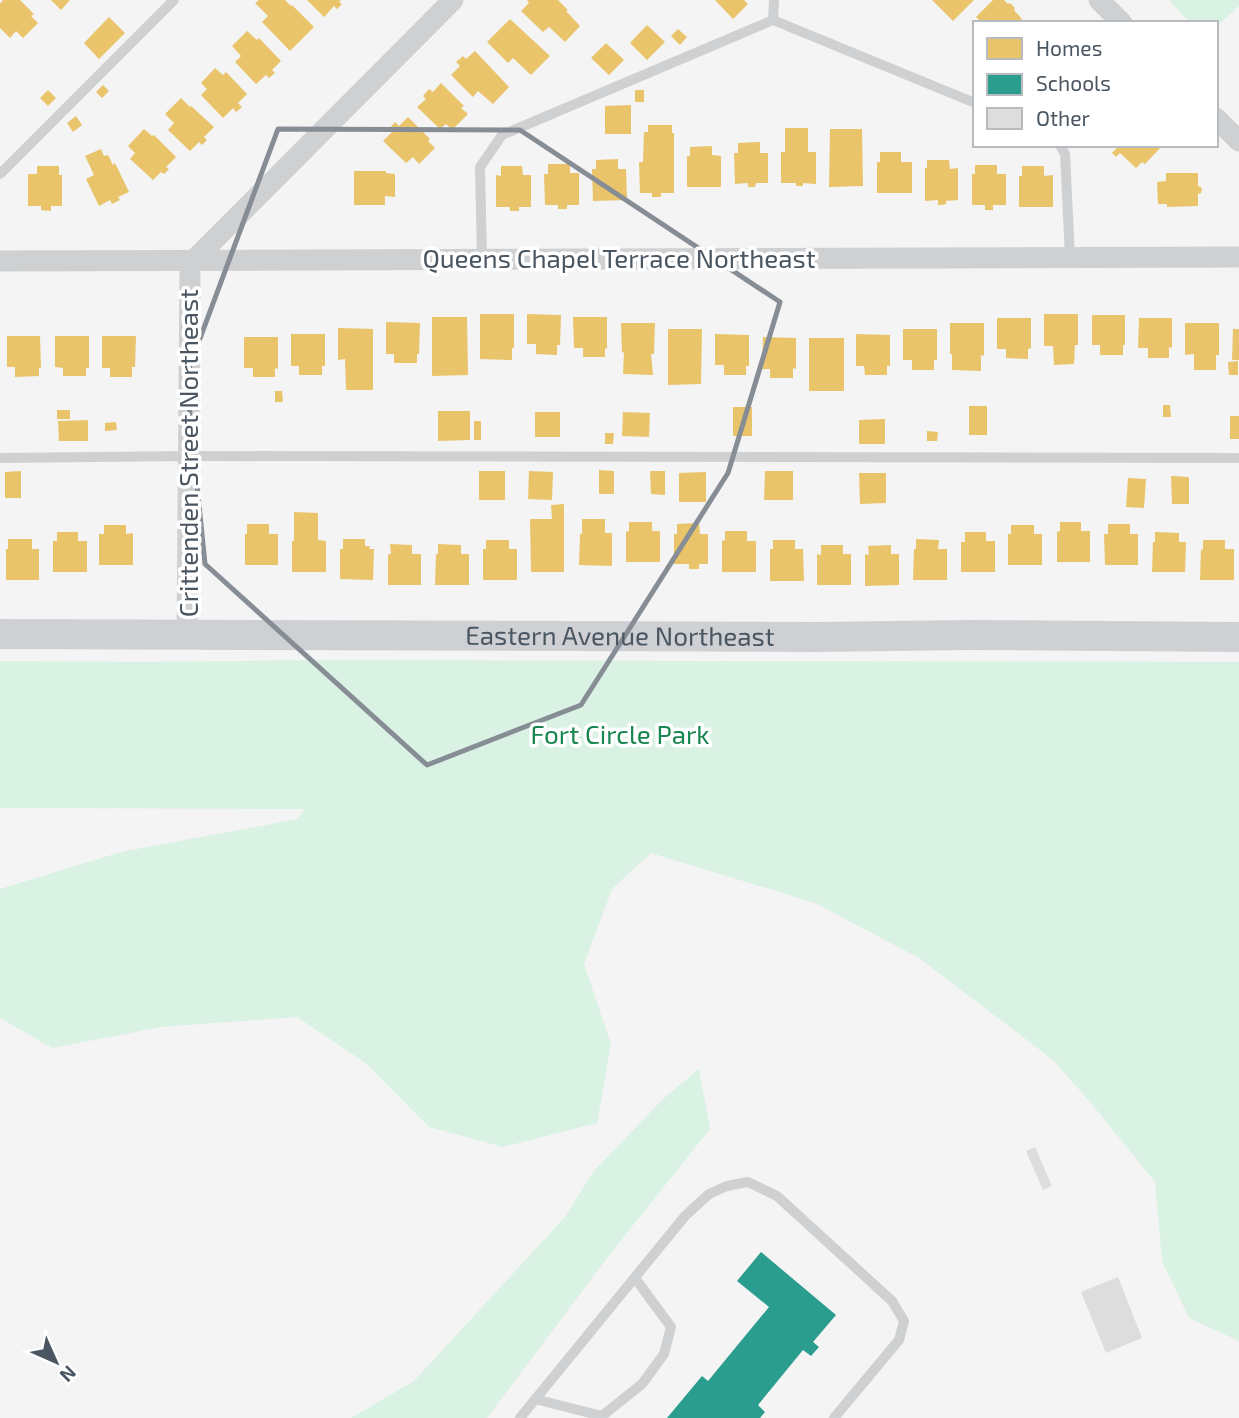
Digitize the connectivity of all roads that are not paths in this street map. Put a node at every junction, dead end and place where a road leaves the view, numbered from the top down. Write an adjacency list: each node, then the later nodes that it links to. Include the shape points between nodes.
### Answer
1 (174, 0): 11 (lane)
2 (453, 0): 15 (street, Crittenden Street Northeast)
3 (774, 0): 5 (lane)
4 (1099, 0): 6 (street)
5 (774, 20): 7 (lane); 14 (lane, via 502,135 480,167)
6 (1120, 21)
7 (973, 102)
8 (1218, 120): 9 (street)
9 (1239, 141)
10 (1061, 147): 12 (lane)
11 (0, 174)
12 (1070, 257): 13 (street, Queens Chapel Terrace Northeast); 14 (street, Queens Chapel Terrace Northeast)
13 (1239, 257)
14 (482, 259): 15 (street, Queens Chapel Terrace Northeast)
15 (194, 260): 16 (street, Queens Chapel Terrace Northeast); 17 (street, Crittenden Street Northeast, via 190,268)
16 (0, 261)
17 (190, 456): 18 (lane); 19 (lane); 21 (street, Crittenden Street Northeast)
18 (0, 457)
19 (1239, 458)
20 (0, 634): 21 (street, Eastern Avenue Northeast)
21 (187, 636): 22 (street, Eastern Avenue Northeast)
22 (1239, 637)
23 (635, 1278): 24 (lane); 24 (lane, via 671,1327 664,1354 642,1384 602,1416); 26 (lane, via 709,1194 748,1182 777,1196 892,1301 904,1321 899,1340)
24 (536, 1399): 25 (lane)
25 (520, 1418)
26 (835, 1418)

